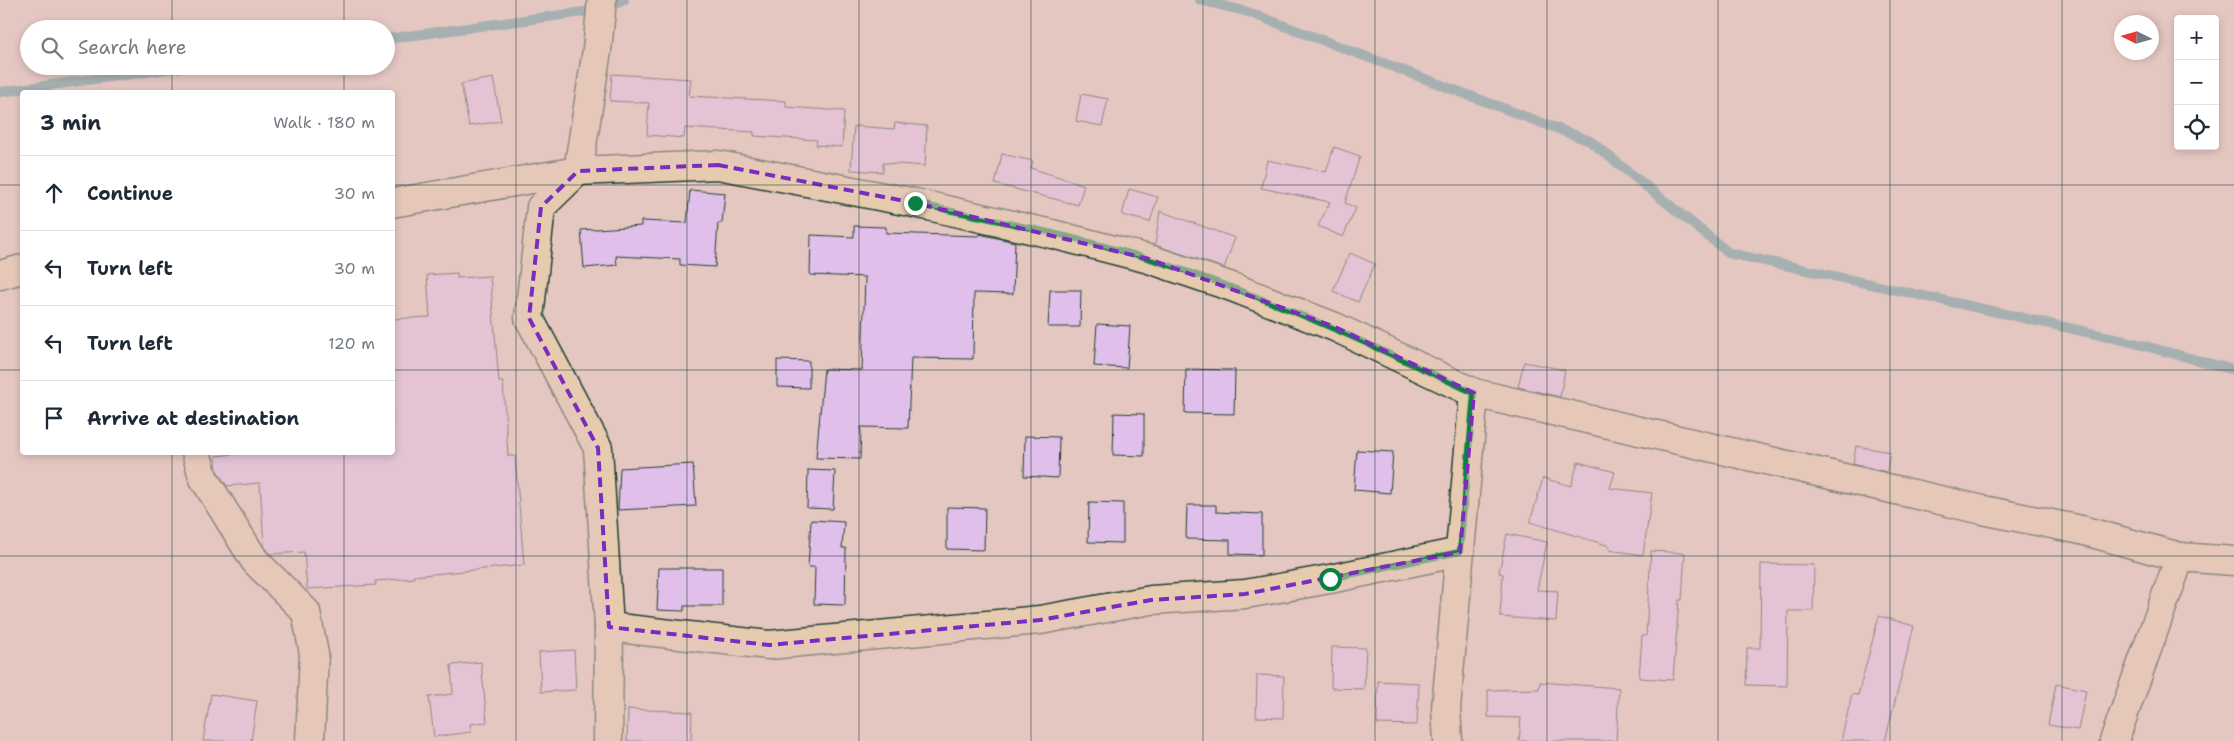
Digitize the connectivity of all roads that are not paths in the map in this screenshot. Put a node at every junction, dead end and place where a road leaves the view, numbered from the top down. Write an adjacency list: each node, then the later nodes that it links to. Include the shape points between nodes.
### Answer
1 (602, 0): 2 (street)
2 (578, 171): 3 (street); 6 (street, via 718,165 915,203 1052,234 1148,259 1232,287 1335,328); 11 (street, via 541,206 530,318 598,448)
3 (395, 202)
4 (20, 270): 5 (street)
5 (0, 275)
6 (1474, 393): 8 (street); 9 (street, via 2081,530)
7 (197, 455): 12 (street, via 203,477 255,561 306,612 314,654)
8 (1460, 552): 11 (street, via 1245,594 1151,600 1040,620 769,645); 14 (street, via 1446,708)
9 (2180, 557): 10 (street); 15 (street)
10 (2234, 561)
11 (609, 627): 13 (street)
12 (310, 741)
13 (608, 741)
14 (1448, 741)
15 (2114, 741)

